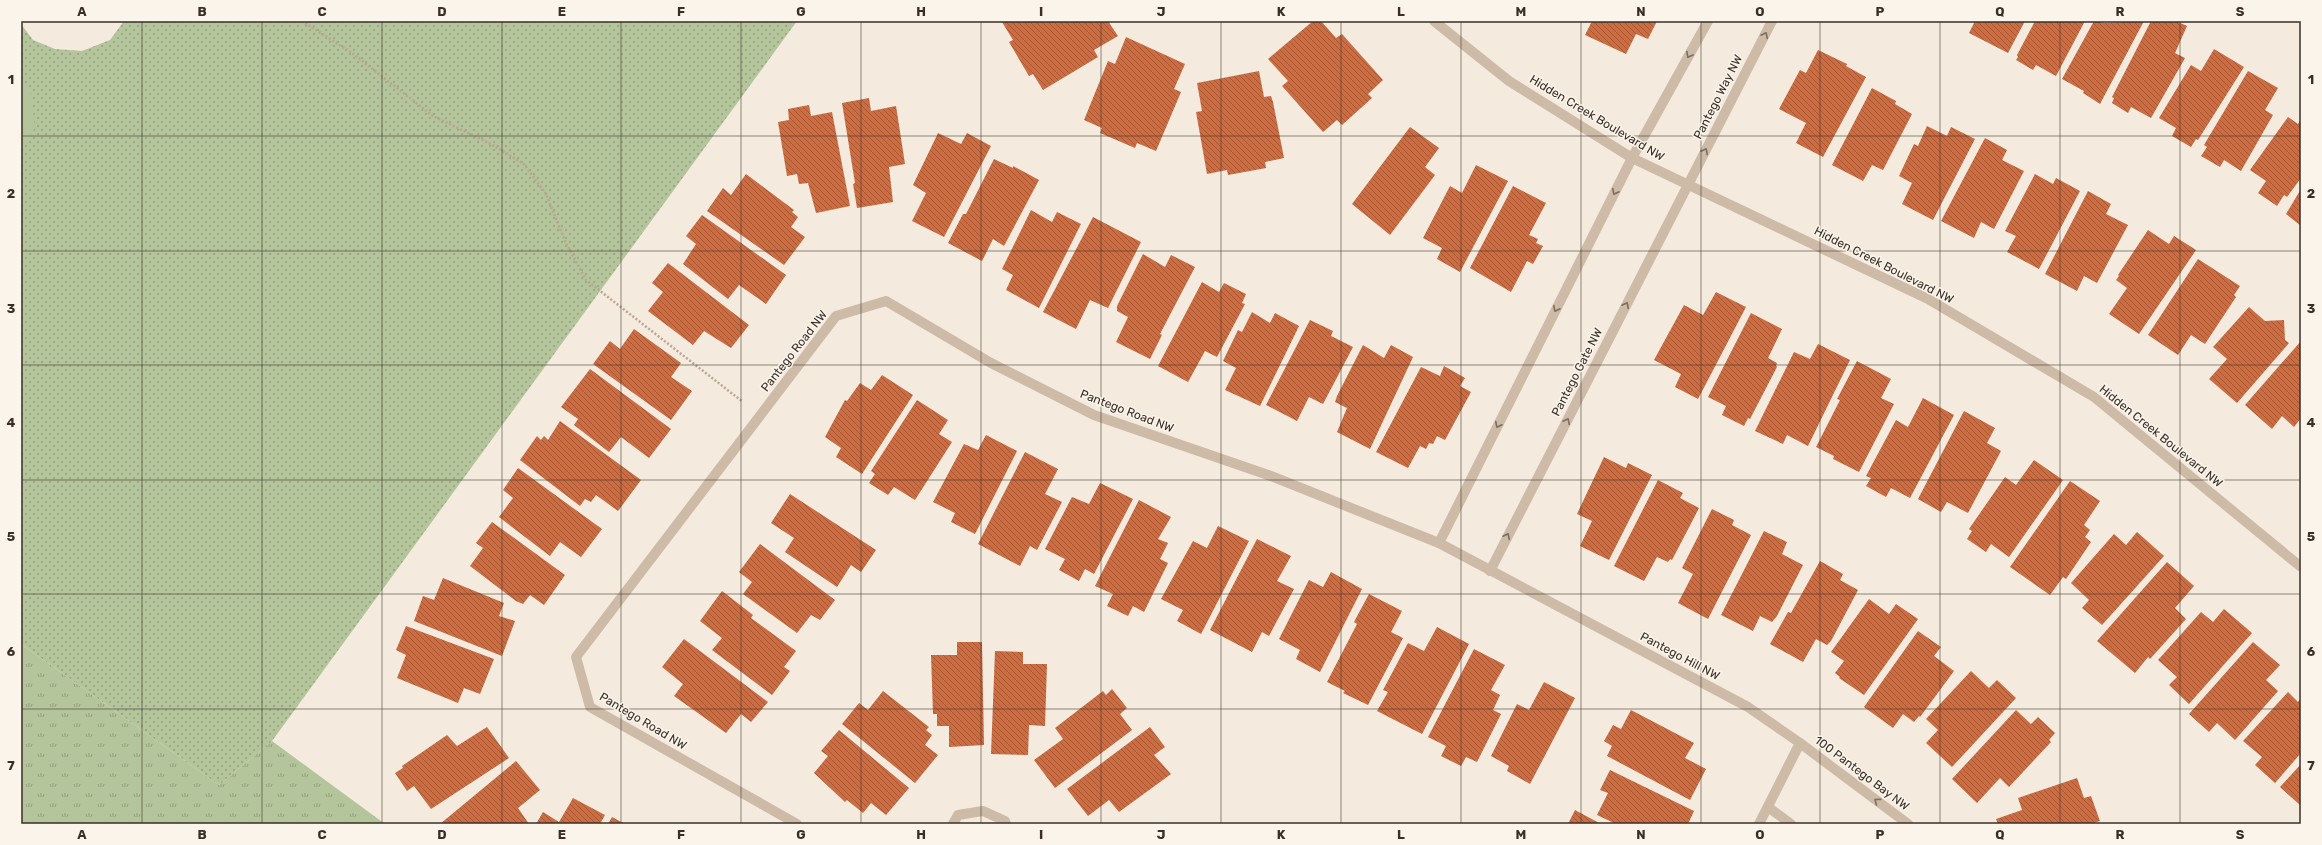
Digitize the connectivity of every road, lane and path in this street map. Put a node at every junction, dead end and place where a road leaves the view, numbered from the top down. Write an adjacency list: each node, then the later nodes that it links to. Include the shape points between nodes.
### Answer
1 (302, 21): 7 (path, via 352,53 433,116 491,144 524,164 546,194 564,241 586,280)
2 (1434, 21): 5 (street, Hidden Creek Boulevard NW, via 1509,81)
3 (1708, 21): 5 (street, one-way to 5)
4 (1772, 21): 6 (street, Pantego Way NW, one-way to 4)
5 (1632, 158): 6 (street, Hidden Creek Boulevard NW); 8 (street, one-way to 8)
6 (1687, 185): 10 (street, Hidden Creek Boulevard NW, via 1928,299 2094,397); 11 (street, Pantego Gate NW, one-way to 6)
7 (760, 416): 8 (street, Pantego Road NW, via 836,316 886,301 991,363 1094,415 1271,476); 14 (street, Pantego Road NW, via 576,657 590,707)
8 (1439, 543): 9 (street, Pantego Road NW)
9 (1462, 556): 11 (street, Pantego Hill NW)
10 (2301, 567)
11 (1490, 571): 12 (street, Pantego Hill NW, via 1748,707)
12 (1800, 743): 13 (street); 19 (street, 100 Pantego Bay NW, one-way to 12)
13 (1768, 807): 17 (street); 18 (street)
14 (797, 824)
15 (953, 824): 16 (street, via 958,815 983,811 1005,821)
16 (1006, 824)
17 (1759, 824)
18 (1791, 824)
19 (1908, 824)

